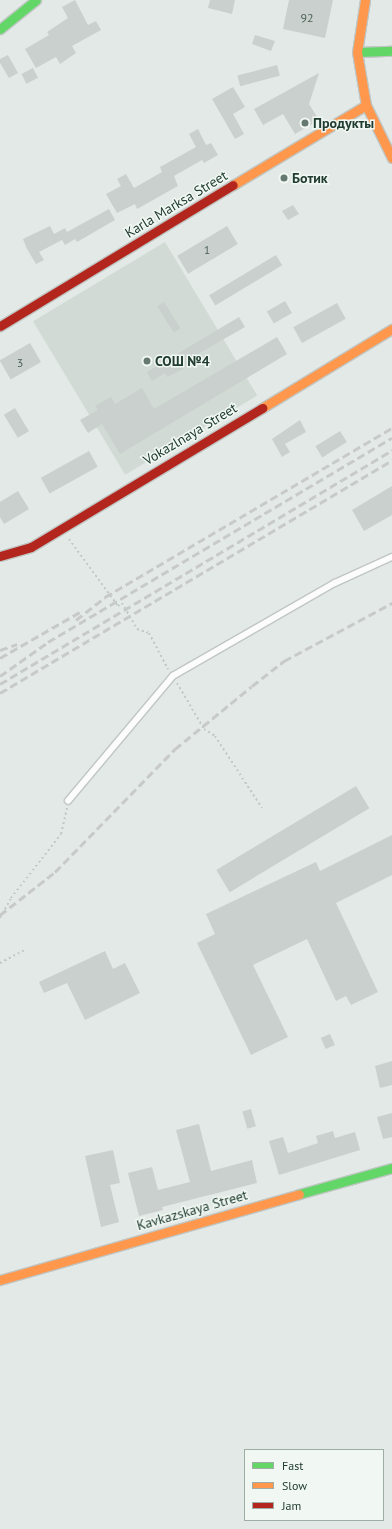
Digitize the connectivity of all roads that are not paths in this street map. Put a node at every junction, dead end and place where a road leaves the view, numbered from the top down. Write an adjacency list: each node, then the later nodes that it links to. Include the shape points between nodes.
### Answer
1 (36, 0): 3 (street)
2 (365, 0): 5 (street)
3 (0, 29)
4 (392, 51): 5 (street)
5 (357, 52): 6 (street)
6 (366, 105): 7 (street); 8 (street, Karla Marksa Street)
7 (392, 158)
8 (0, 326)
9 (392, 329): 10 (street, Vokazlnaya Street, via 31,546)
10 (0, 556)
11 (392, 557): 12 (lane, via 335,583 173,676)
12 (68, 801)
13 (392, 1168): 14 (street, Kavkazskaya Street)
14 (0, 1280)

